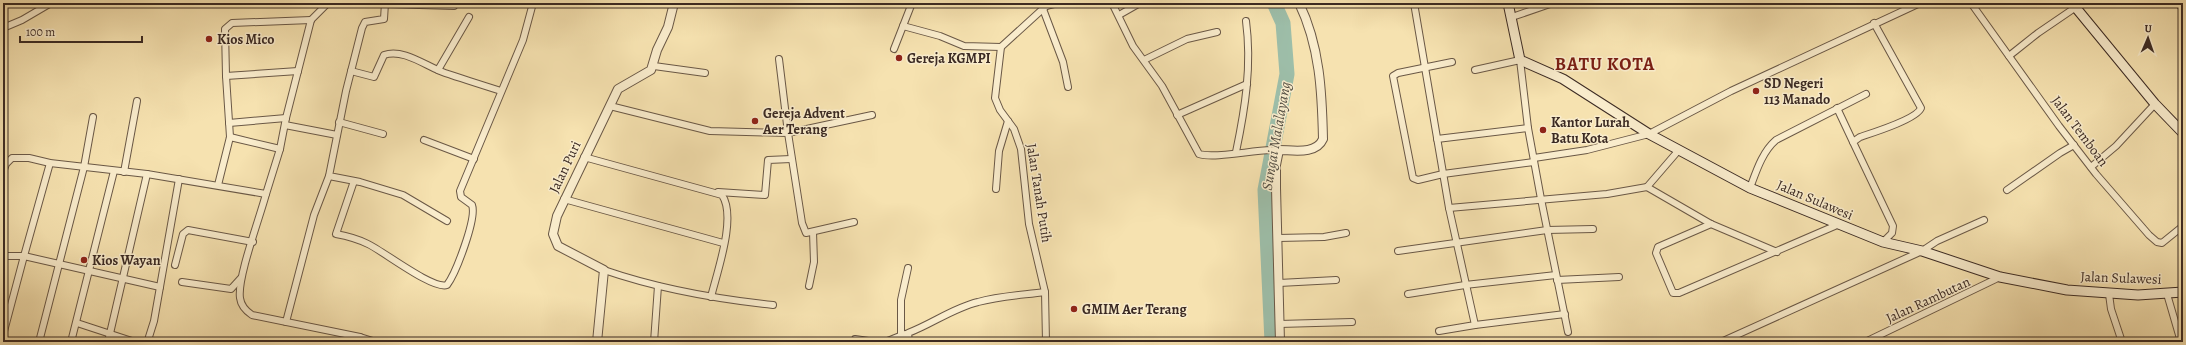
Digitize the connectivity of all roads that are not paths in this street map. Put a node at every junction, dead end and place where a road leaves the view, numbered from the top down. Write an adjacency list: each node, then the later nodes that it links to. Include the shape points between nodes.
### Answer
1 (51, 3): 28 (street)
2 (328, 3): 24 (street)
3 (385, 3): 18 (street); 42 (street, via 384,19 365,22)
4 (533, 3): 47 (street, via 528,26)
5 (674, 3): 37 (street)
6 (912, 3): 27 (street)
7 (1058, 3): 19 (street)
8 (1112, 3): 21 (street)
9 (1140, 3): 21 (street)
10 (1299, 3): 73 (street, via 1318,65 1322,88 1323,139 1320,145 1313,149)
11 (1414, 3): 38 (street)
12 (1508, 3): 23 (main road)
13 (1553, 3): 23 (street)
14 (1920, 3): 26 (street)
15 (1971, 3): 32 (street, Jalan Temboan)
16 (2178, 3): 20 (street)
17 (2077, 5): 32 (street); 50 (main road)
18 (454, 6)
19 (1044, 6): 30 (street); 46 (street, via 1063,62)
20 (2183, 9)
21 (1119, 15): 34 (street, via 1133,46)
22 (469, 17): 39 (street)
23 (1512, 17): 35 (main road)
24 (311, 20): 41 (street); 44 (street, via 228,24)
25 (1246, 21): 45 (street)
26 (1874, 24): 65 (street, via 1731,91); 70 (street, via 1920,110 1908,118)
27 (903, 26): 30 (street, via 969,47); 31 (street)
28 (3, 28)
29 (1217, 32): 34 (street, via 1188,39)
30 (1001, 47): 57 (street, Jalan Tanah Putih, via 995,98)
31 (894, 49)
32 (2008, 56): 71 (street, Jalan Temboan)
33 (779, 59): 62 (street)
34 (1144, 60): 54 (street, via 1162,86)
35 (1520, 60): 40 (street); 61 (street); 65 (main road, Jalan Sulawesi, via 1563,79)
36 (1452, 62): 38 (street)
37 (654, 66): 43 (street); 51 (street, Jalan Puri, via 618,89)
38 (1425, 67): 68 (street); 87 (street, via 1394,74 1393,80 1413,178 1418,180)
39 (438, 70): 42 (street, via 410,57 392,54 384,55 374,77); 47 (street)
40 (1475, 70)
41 (298, 71): 44 (street); 56 (street)
42 (351, 71): 58 (street)
43 (705, 73)
44 (226, 76): 59 (street)
45 (1247, 84): 54 (street); 75 (street)
46 (1068, 87)
47 (500, 91): 77 (street)
48 (1866, 94): 52 (street)
49 (137, 101): 85 (street)
50 (2155, 104): 63 (main road); 82 (street, via 2116,146)
51 (610, 106): 62 (street, via 710,131); 76 (street, Jalan Puri)
52 (1837, 108): 70 (street); 93 (street, via 1790,131 1771,144)
53 (872, 115): 62 (street)
54 (1177, 115): 75 (street, via 1199,154 1213,156)
55 (93, 117): 81 (street)
56 (286, 118): 59 (street); 60 (street)
57 (1008, 121): 94 (street, via 999,151); 138 (street, Jalan Tanah Putih, via 1021,149 1029,224)
58 (339, 122): 64 (street); 66 (street)
59 (229, 123): 67 (street)
60 (285, 125): 66 (street); 72 (street)
61 (1528, 128): 68 (street); 79 (street)
62 (788, 133): 78 (street)
63 (2183, 133)
64 (383, 134)
65 (1649, 134): 74 (main road, Jalan Sulawesi); 79 (street)
66 (337, 135): 88 (street)
67 (230, 137): 72 (street); 91 (street)
68 (1437, 139): 87 (street)
69 (424, 140): 77 (street)
70 (1853, 142): 113 (street, via 1892,226 1892,233)
71 (2074, 145): 82 (street, Jalan Temboan); 95 (street)
72 (280, 149): 97 (street)
73 (1277, 150): 75 (street); 111 (street)
74 (1678, 151): 92 (street); 93 (main road, Jalan Sulawesi)
75 (1236, 152)
76 (584, 156): 96 (street); 98 (street, Jalan Puri)
77 (474, 159): 90 (street, via 460,193 462,199 473,207 466,243 449,282 444,286 403,267 362,241 336,234)
78 (791, 159): 96 (street, via 768,160 765,195); 109 (street, via 803,229 806,233)
79 (1534, 160): 87 (street); 99 (street)
80 (50, 163): 81 (street); 84 (street, via 29,158 12,158); 120 (street)
81 (84, 167): 83 (street); 121 (street)
82 (2091, 167): 106 (street, Jalan Temboan, via 2157,242 2162,243)
83 (114, 171): 85 (street); 125 (street)
84 (3, 172)
85 (124, 172): 86 (street)
86 (147, 174): 89 (street); 130 (street)
87 (1443, 174): 100 (street)
88 (329, 176): 90 (street); 146 (street, via 314,215)
89 (179, 179): 91 (street); 137 (street)
90 (354, 181): 102 (street, via 403,195)
91 (218, 185): 97 (street)
92 (1647, 187): 99 (street, via 1607,194); 104 (street)
93 (1750, 188): 105 (main road, Jalan Sulawesi)
94 (996, 189)
95 (2007, 190)
96 (716, 192): 114 (street, via 722,195 726,207 727,229)
97 (266, 194): 112 (street)
98 (564, 199): 114 (street); 124 (street, Jalan Puri, via 554,228 554,240 570,254)
99 (1540, 199): 100 (street); 108 (street)
100 (1449, 208): 115 (street)
101 (1984, 220): 117 (street, via 1937,241)
102 (447, 221)
103 (854, 222): 109 (street)
104 (1711, 224): 118 (street); 118 (street, via 1658,247 1656,253 1673,293 1679,293)
105 (1837, 225): 113 (main road, Jalan Sulawesi); 118 (street)
106 (2183, 226)
107 (1593, 229): 108 (street)
108 (1547, 230): 115 (street); 127 (street)
109 (814, 232): 136 (street, via 814,262)
110 (1346, 233): 111 (street, via 1331,237)
111 (1278, 238): 133 (street)
112 (253, 242): 122 (street, via 188,230 183,234); 126 (street)
113 (1883, 242): 117 (main road, Jalan Sulawesi)
114 (723, 243): 143 (street)
115 (1456, 243): 116 (street); 134 (street)
116 (1398, 251)
117 (1922, 251): 129 (main road, Jalan Sulawesi); 172 (street)
118 (1777, 252)
119 (3, 256): 120 (street)
120 (24, 256): 121 (street); 155 (street)
121 (59, 263): 125 (street); 159 (street)
122 (175, 265)
123 (908, 268): 156 (street, via 901,300)
124 (604, 270): 135 (street); 165 (street)
125 (90, 272): 130 (street); 148 (street)
126 (242, 277): 132 (street, via 231,289); 146 (street, via 240,298 246,311 252,315)
127 (1557, 277): 128 (street); 134 (street); 145 (street)
128 (1618, 277)
129 (2000, 277): 141 (main road, Jalan Sulawesi, via 2067,290); 173 (street, Jalan Rambutan)
130 (123, 279): 137 (street); 153 (street)
131 (1336, 280): 133 (street)
132 (182, 282)
133 (1279, 283): 149 (street)
134 (1466, 285): 140 (street); 150 (street)
135 (658, 286): 143 (street); 166 (street)
136 (809, 286)
137 (160, 287): 163 (street, via 152,332 148,340)
138 (1045, 292): 154 (street, via 978,302 940,316); 170 (street, Jalan Tanah Putih)
139 (2183, 292): 142 (main road, Jalan Sulawesi)
140 (1408, 294)
141 (2109, 294): 142 (main road, Jalan Sulawesi); 174 (street)
142 (2167, 294): 175 (street)
143 (710, 297): 144 (street)
144 (773, 305)
145 (1565, 314): 150 (street); 152 (street)
146 (286, 322): 157 (street)
147 (1352, 322): 149 (street)
148 (77, 323): 153 (street); 160 (street)
149 (1279, 324): 171 (street)
150 (1475, 325): 151 (street)
151 (1439, 331)
152 (1568, 332)
153 (110, 333): 161 (street); 162 (street)
154 (908, 333): 156 (street); 169 (street)
155 (3, 335)
156 (901, 336): 168 (street)
157 (359, 339): 164 (street)
158 (855, 339): 167 (street)
159 (39, 342)
160 (71, 342)
161 (108, 342)
162 (135, 342)
163 (143, 342)
164 (376, 342)
165 (596, 342)
166 (654, 342)
167 (875, 342)
168 (885, 342)
169 (909, 342)
170 (1046, 342)
171 (1280, 342)
172 (1721, 342)
173 (1865, 342)
174 (2122, 342)
175 (2181, 342)

